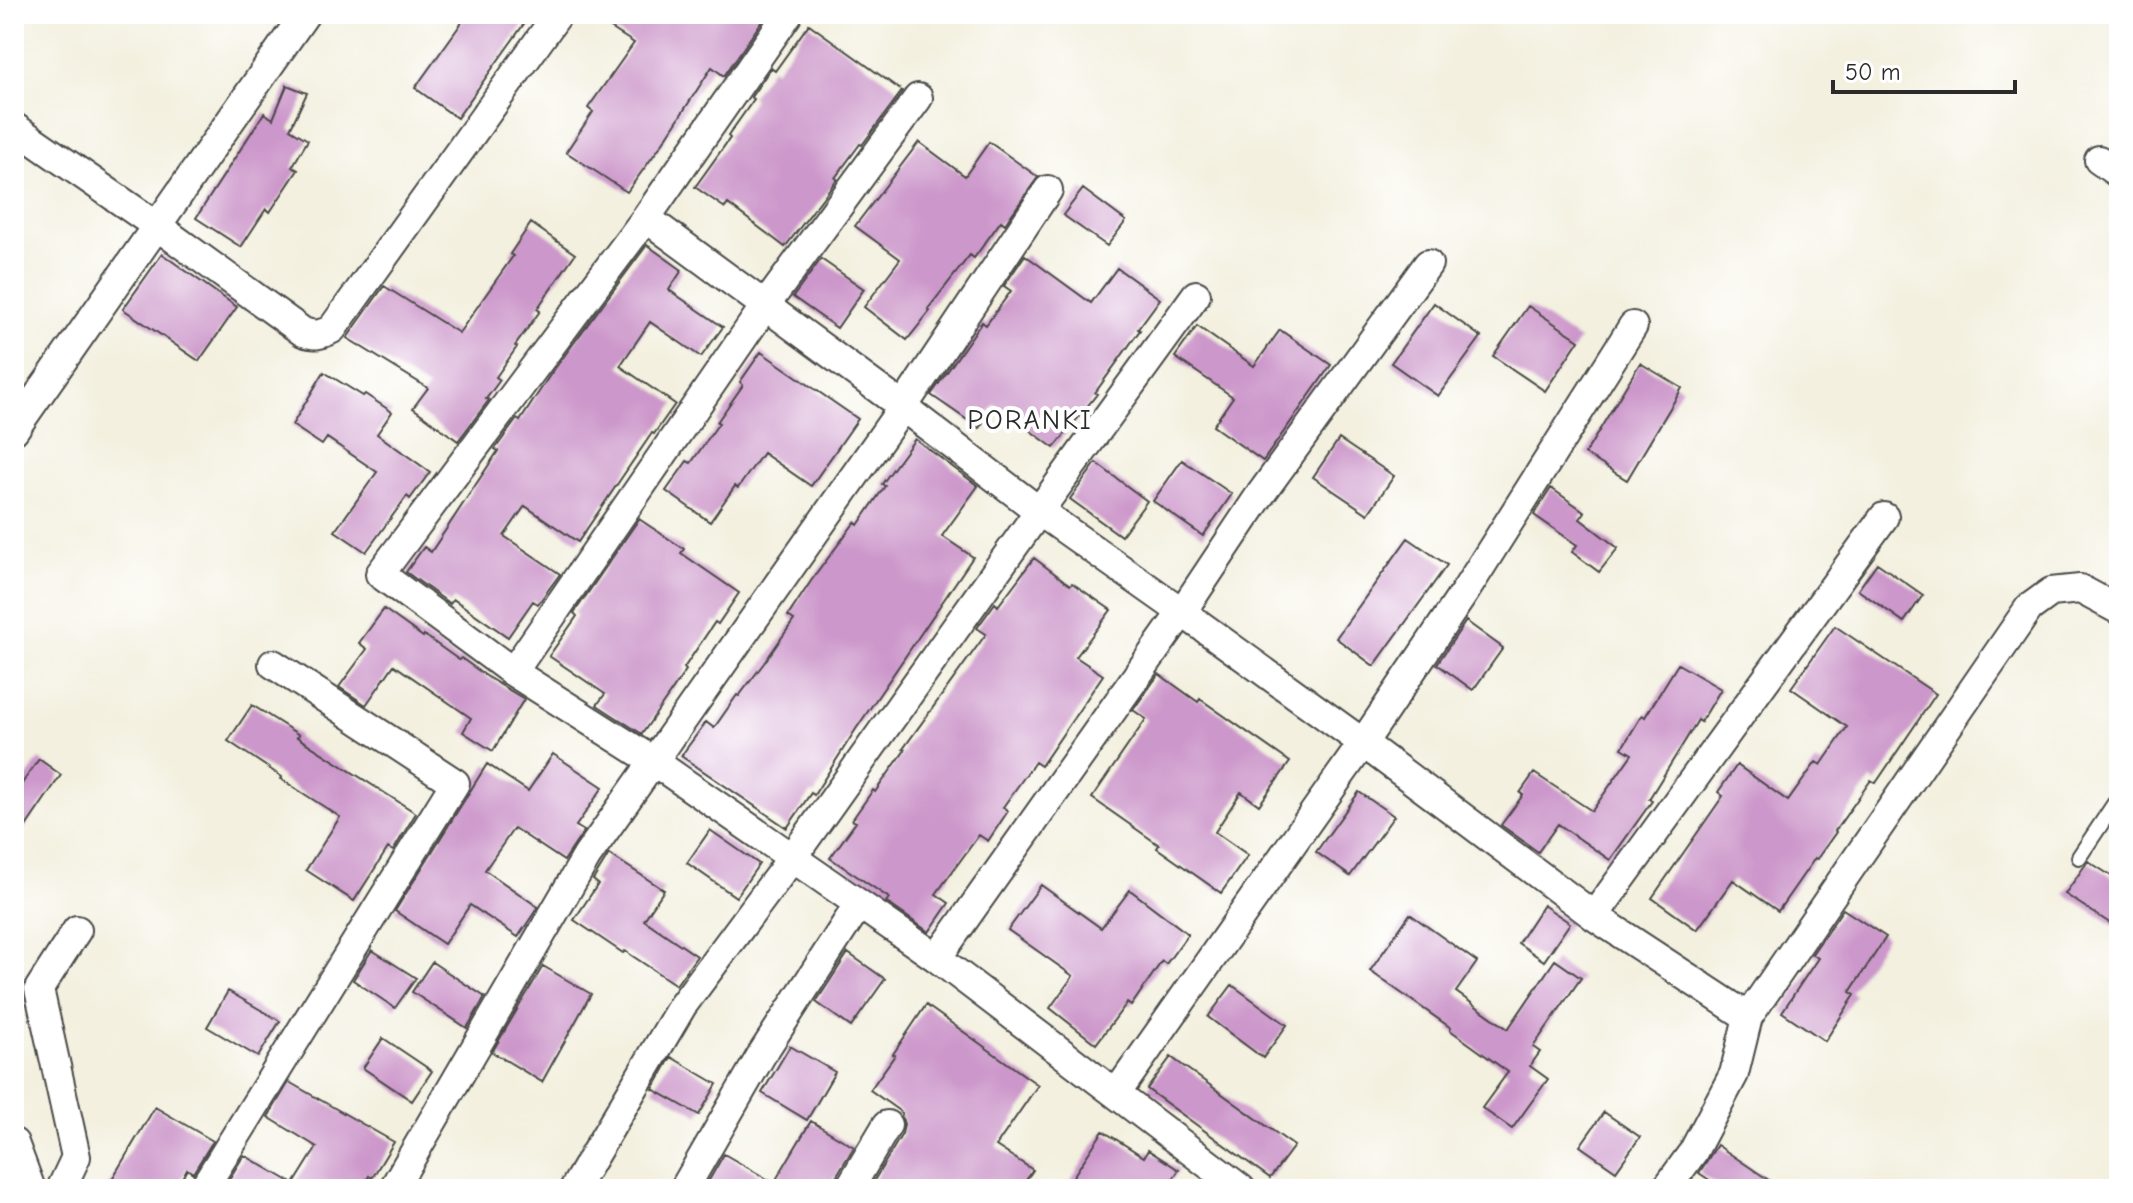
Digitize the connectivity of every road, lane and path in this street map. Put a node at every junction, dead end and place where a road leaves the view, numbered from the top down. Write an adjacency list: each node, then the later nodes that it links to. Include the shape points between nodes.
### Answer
1 (305, 14): 8 (street)
2 (558, 14): 8 (street, via 332,329 322,335 303,332)
3 (788, 14): 7 (street)
4 (918, 98): 11 (street)
5 (14, 127): 8 (street)
6 (1048, 190): 13 (street)
7 (646, 218): 11 (street); 20 (street, via 380,574)
8 (157, 226): 14 (street)
9 (1428, 264): 18 (street)
10 (1196, 295): 15 (street)
11 (765, 306): 13 (street); 20 (street)
12 (1633, 326): 21 (street)
13 (903, 407): 15 (street); 22 (street)
14 (17, 420)
15 (1039, 511): 18 (street); 25 (street)
16 (1884, 517): 27 (street)
17 (2119, 610): 30 (street, via 2080,589 2051,592 2029,608)
18 (1182, 612): 21 (street); 29 (street)
19 (273, 664): 36 (street, via 455,783)
20 (513, 672): 22 (street)
21 (1363, 743): 27 (street); 31 (street)
22 (653, 761): 25 (street); 37 (street, via 587,856)
23 (2119, 797): 24 (lane)
24 (2079, 857)
25 (792, 858): 26 (street); 38 (street, via 682,1006)
26 (859, 904): 29 (street); 39 (street, via 762,1054)
27 (1594, 916): 30 (street)
28 (77, 930): 35 (street, via 39,989 76,1157)
29 (937, 958): 31 (street)
30 (1748, 1017): 42 (street, via 1734,1074 1693,1152)
31 (1116, 1094): 41 (street)
32 (887, 1125): 40 (street)
33 (14, 1143): 34 (street)
34 (31, 1189)
35 (61, 1189)
36 (203, 1189)
37 (393, 1189)
38 (574, 1189)
39 (684, 1189)
40 (849, 1189)
41 (1241, 1189)
42 (1666, 1189)

